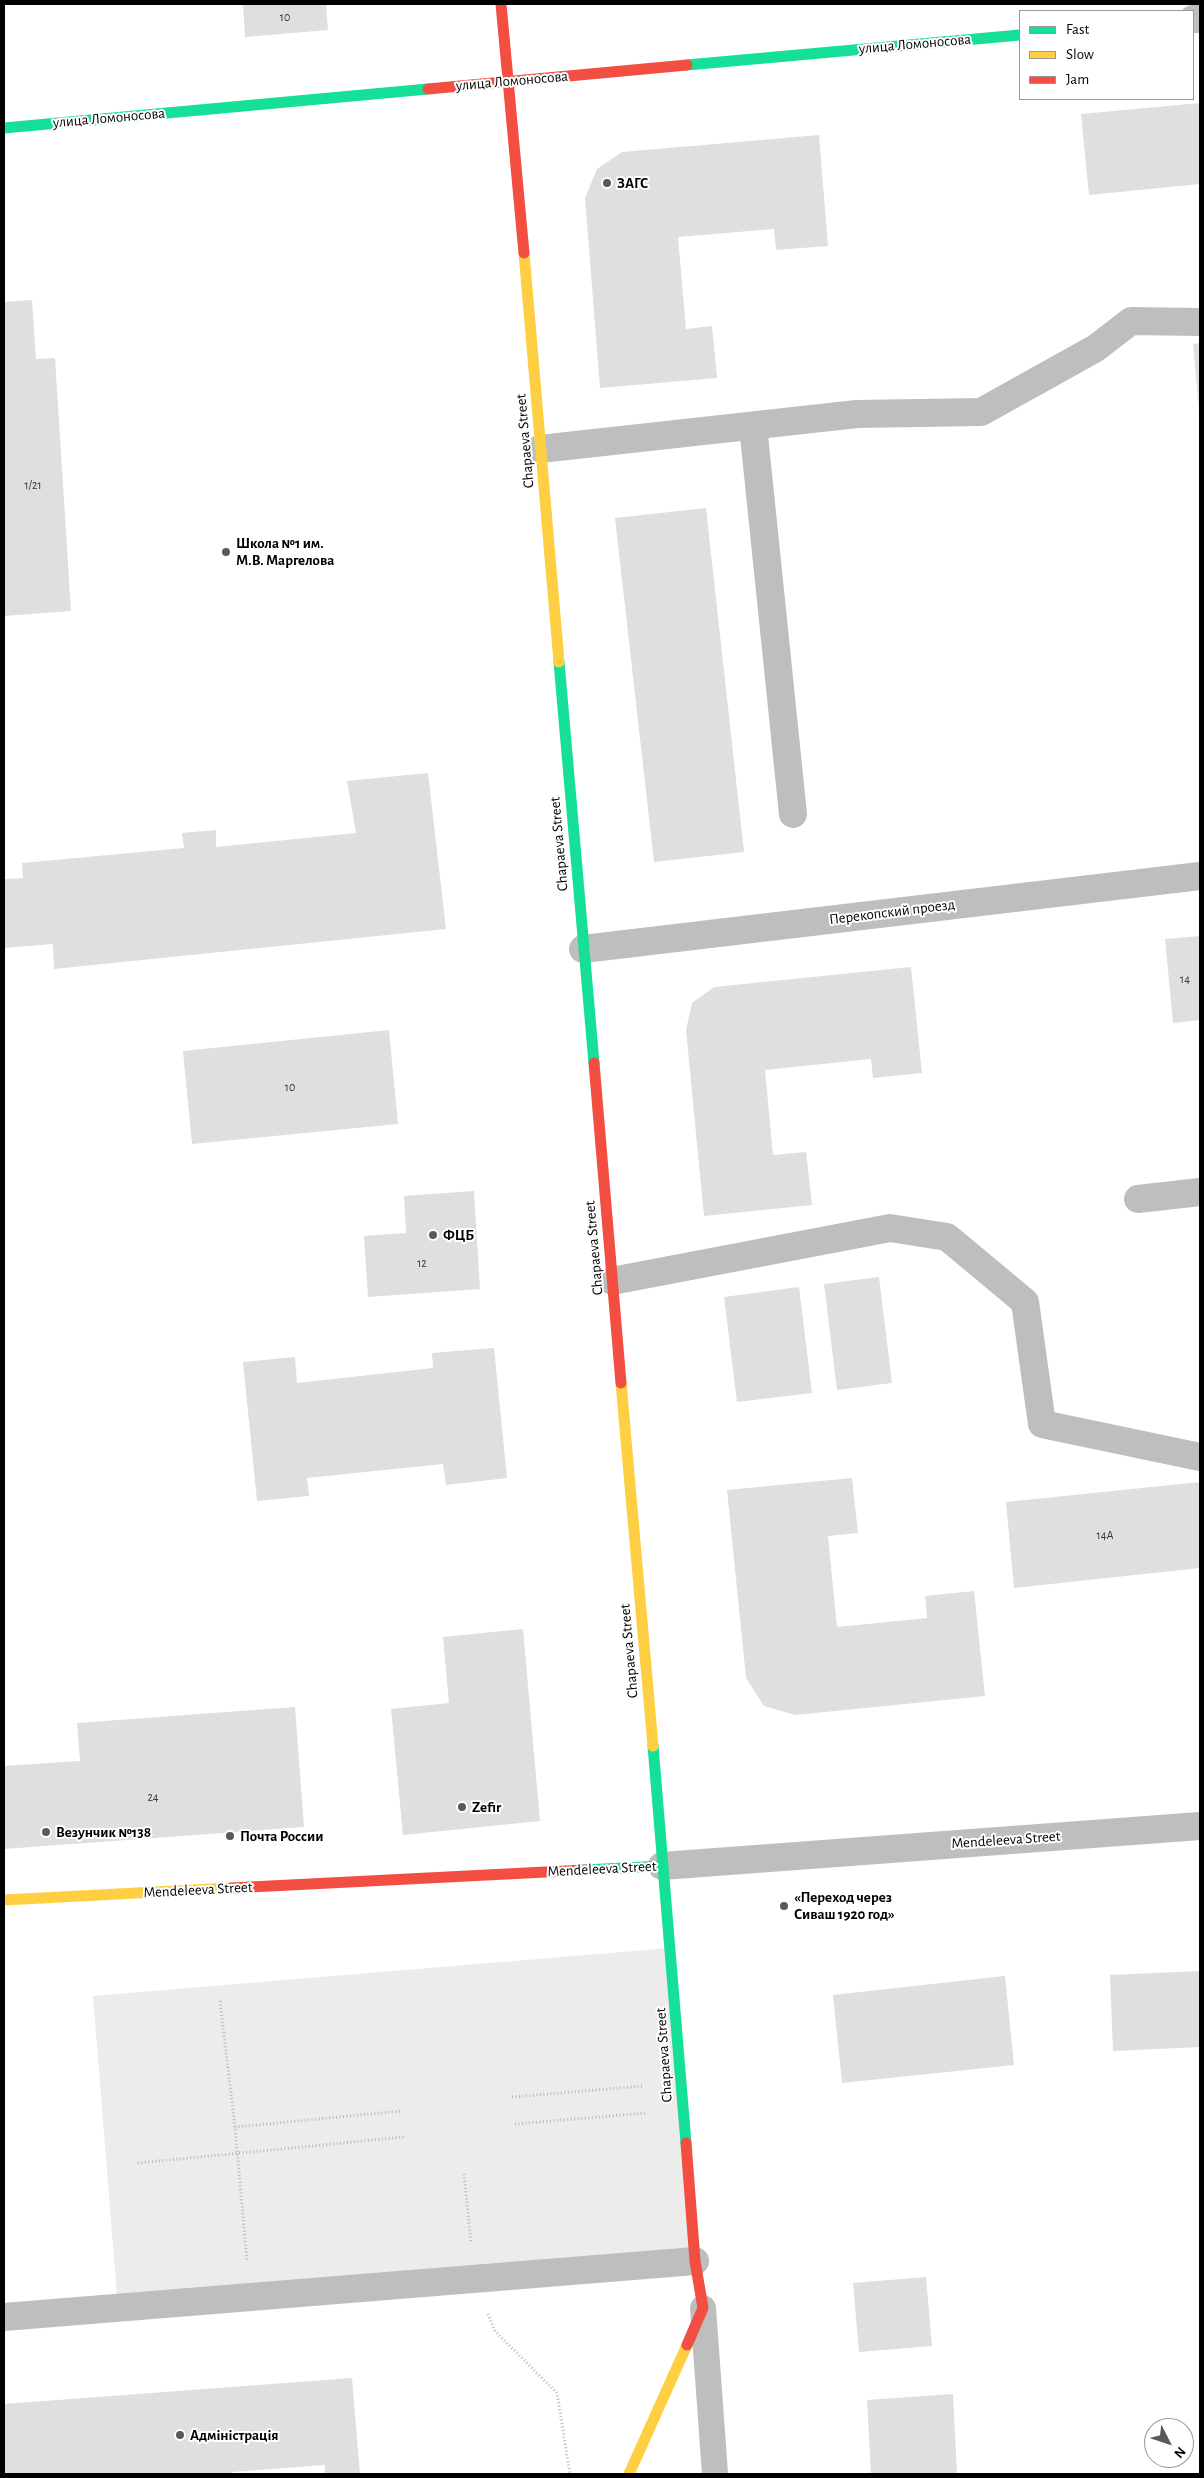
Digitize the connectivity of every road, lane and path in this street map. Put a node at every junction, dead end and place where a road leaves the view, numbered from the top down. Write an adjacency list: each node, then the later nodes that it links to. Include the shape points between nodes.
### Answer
1 (501, 4): 3 (main road, Chapaeva Street)
2 (1019, 35): 3 (main road, улица Ломоносова)
3 (509, 81): 4 (main road, улица Ломоносова); 7 (main road, Chapaeva Street)
4 (4, 128)
5 (1200, 322): 6 (street, via 1131,321 1096,348 981,412 857,414)
6 (753, 426): 7 (street); 8 (street)
7 (540, 449): 10 (main road, Chapaeva Street)
8 (793, 814)
9 (1200, 876): 10 (street, Перекопский проезд)
10 (583, 949): 13 (main road, Chapaeva Street)
11 (1200, 1192): 12 (street)
12 (1138, 1199)
13 (612, 1281): 14 (street, via 890,1228 947,1237 1025,1302 1042,1424); 16 (main road, Chapaeva Street)
14 (1200, 1457)
15 (1200, 1826): 16 (street, Mendeleeva Street)
16 (662, 1866): 17 (main road, Mendeleeva Street); 19 (main road, Chapaeva Street)
17 (4, 1900)
18 (220, 2001): 24 (path)
19 (681, 2080): 20 (path); 22 (main road, Chapaeva Street)
20 (512, 2097)
21 (401, 2111): 24 (path)
22 (683, 2111): 23 (path); 29 (main road, Chapaeva Street)
23 (515, 2124)
24 (235, 2127): 26 (path)
25 (404, 2137): 26 (path)
26 (236, 2154): 27 (path); 31 (path)
27 (138, 2163)
28 (464, 2174): 30 (path)
29 (695, 2261): 30 (street); 32 (main road, Chapaeva Street)
30 (474, 2279): 31 (street); 34 (path, via 495,2331 557,2393)
31 (250, 2297): 33 (street)
32 (703, 2308): 35 (main road); 36 (lane)
33 (4, 2317)
34 (570, 2474)
35 (629, 2474)
36 (716, 2474)

